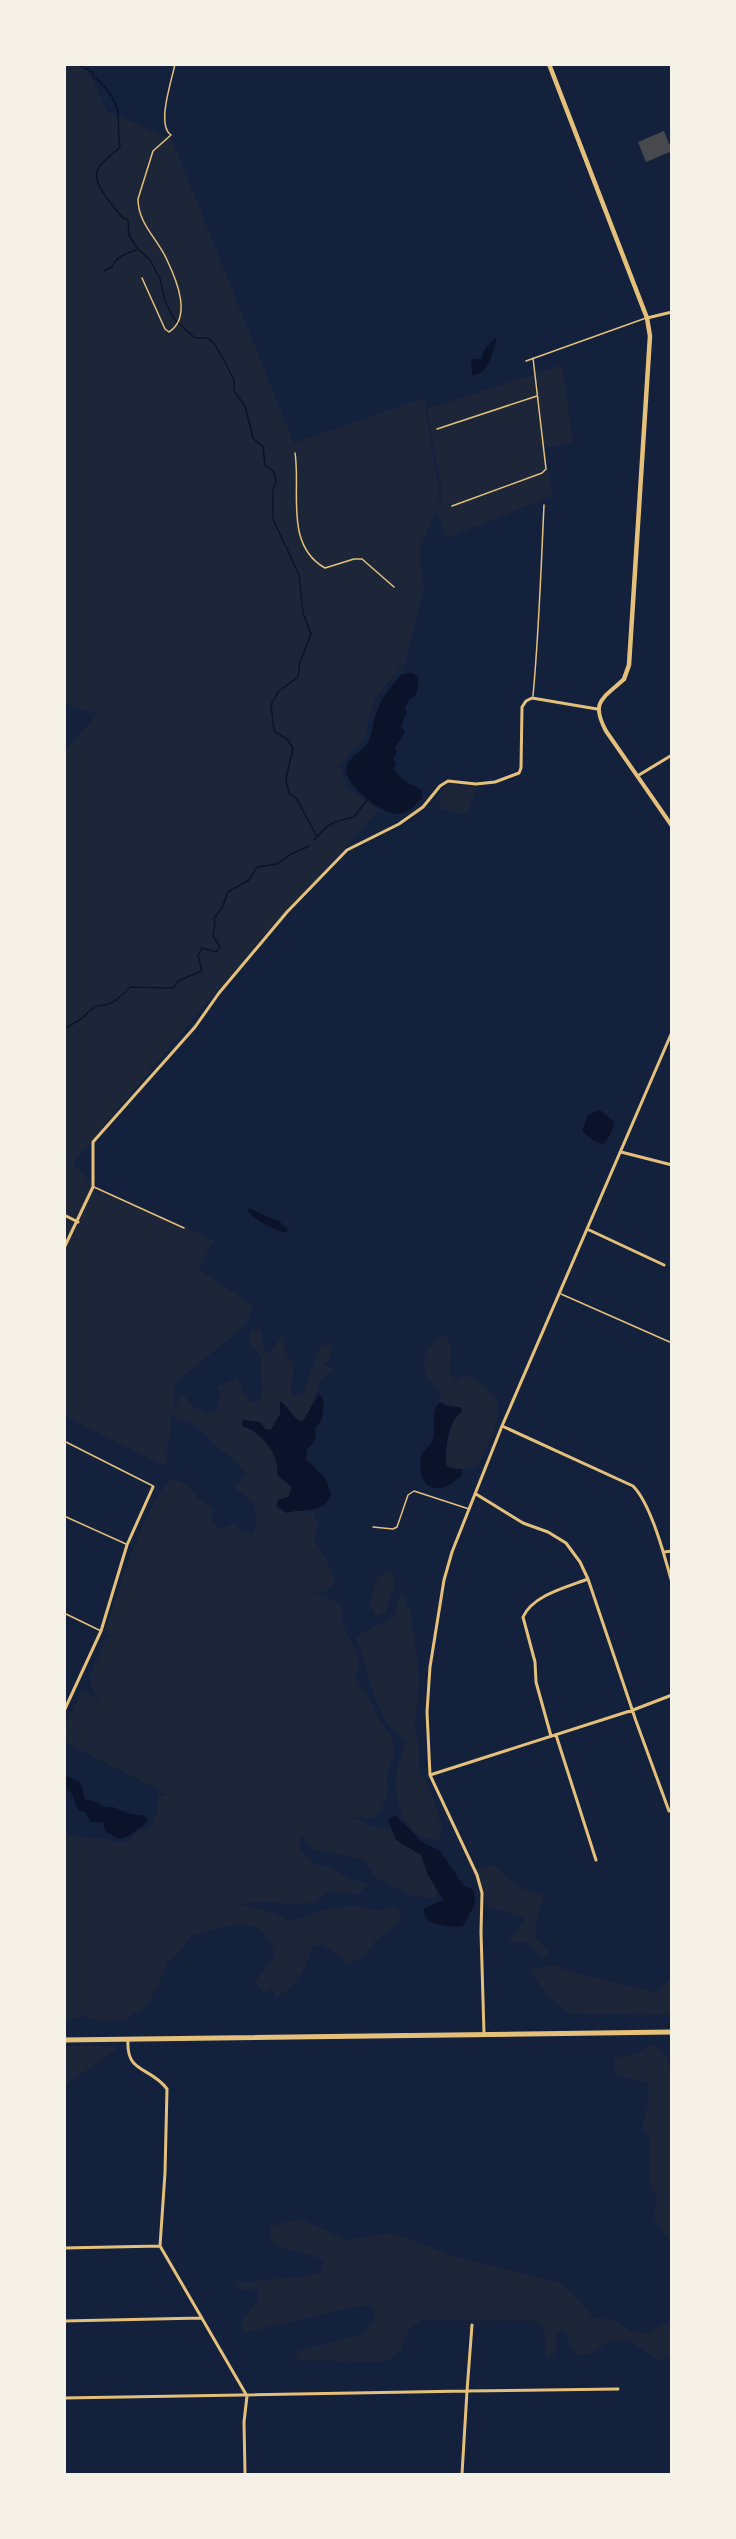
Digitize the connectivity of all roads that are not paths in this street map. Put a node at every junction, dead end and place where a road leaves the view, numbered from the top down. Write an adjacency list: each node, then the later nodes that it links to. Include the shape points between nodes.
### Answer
1 (175, 64): 3 (lane, via 165,108 165,127 171,135 153,151 138,199 153,240 167,259 183,306 182,316 172,331 165,329)
2 (549, 64): 5 (main road)
3 (142, 278)
4 (672, 312): 5 (street)
5 (647, 318): 6 (lane); 14 (main road, via 650,336 629,665)
6 (533, 358): 7 (lane); 8 (lane)
7 (526, 361)
8 (538, 396): 9 (lane); 12 (lane, via 546,469)
9 (436, 429)
10 (295, 453): 13 (lane, via 296,514 309,554 325,568 362,559)
11 (544, 505): 15 (lane)
12 (452, 506)
13 (394, 587)
14 (624, 679): 16 (street)
15 (532, 698): 16 (street); 23 (street, via 522,707 519,773 495,782 448,781 423,807 399,824 346,850 287,912 195,1027 93,1142)
16 (597, 709): 18 (street, via 606,731)
17 (672, 755): 18 (street)
18 (639, 775): 19 (street)
19 (672, 826)
20 (672, 1032): 21 (street)
21 (621, 1152): 22 (street); 27 (street)
22 (672, 1165)
23 (93, 1187): 25 (street); 26 (lane)
24 (64, 1215): 25 (street)
25 (78, 1221): 28 (street)
26 (184, 1228)
27 (587, 1229): 29 (street); 30 (street)
28 (64, 1248)
29 (664, 1265)
30 (560, 1294): 31 (lane); 32 (street)
31 (672, 1343)
32 (502, 1426): 35 (street); 41 (street, via 633,1486 641,1495)
33 (64, 1441): 34 (lane)
34 (153, 1487): 39 (street)
35 (476, 1494): 36 (street); 42 (street, via 566,1543)
36 (470, 1509): 38 (lane, via 414,1491 408,1495 397,1527); 50 (street, via 444,1580 437,1624 427,1712)
37 (64, 1516): 39 (lane)
38 (374, 1527)
39 (127, 1545): 45 (street)
40 (672, 1551): 41 (street)
41 (664, 1552): 43 (street)
42 (588, 1579): 47 (street); 49 (street, via 558,1590 526,1610 523,1617 536,1682)
43 (672, 1583)
44 (64, 1613): 45 (lane)
45 (101, 1631): 48 (street)
46 (672, 1695): 47 (street)
47 (633, 1710): 49 (street); 51 (street)
48 (64, 1711)
49 (554, 1735): 50 (street); 52 (street)
50 (430, 1775): 54 (street, via 482,1893)
51 (669, 1810)
52 (596, 1860)
53 (672, 2031): 54 (highway)
54 (484, 2033): 56 (highway)
55 (64, 2040): 56 (highway)
56 (128, 2040): 57 (street, via 131,2062 161,2081 167,2093)
57 (160, 2246): 58 (street); 59 (street)
58 (64, 2248)
59 (201, 2318): 60 (street); 64 (street)
60 (64, 2321)
61 (472, 2325): 63 (street)
62 (618, 2389): 63 (street)
63 (467, 2391): 64 (street); 67 (street)
64 (247, 2396): 65 (street); 66 (street)
65 (64, 2398)
66 (245, 2475)
67 (462, 2475)

